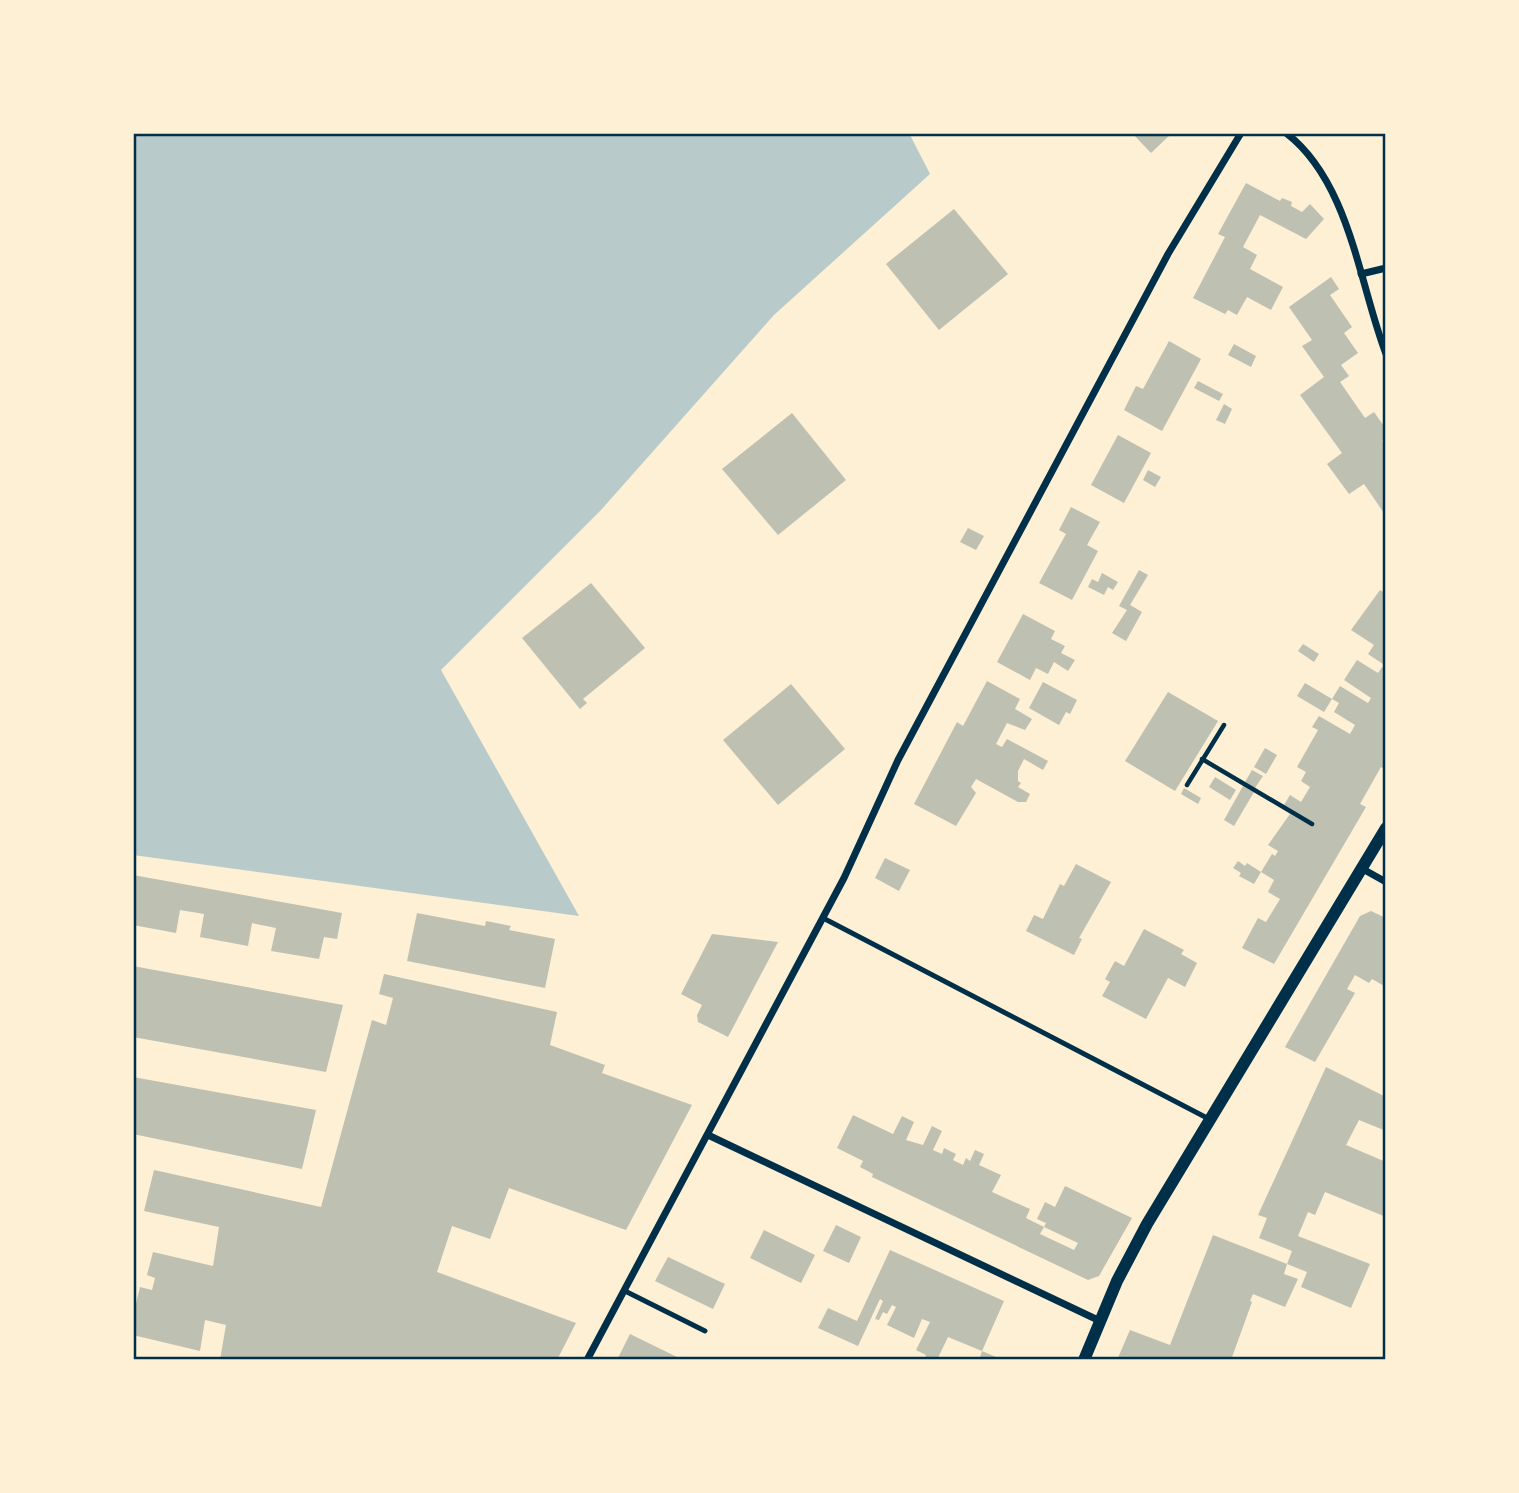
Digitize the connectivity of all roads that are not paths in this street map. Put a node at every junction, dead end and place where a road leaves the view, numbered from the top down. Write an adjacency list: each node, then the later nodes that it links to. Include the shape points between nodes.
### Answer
1 (1241, 133): 9 (street, via 1168,254 910,736)
2 (1286, 133): 4 (street, via 1304,150 1329,189)
3 (1386, 268): 4 (street)
4 (1361, 274): 5 (street)
5 (1386, 354)
6 (1386, 828): 7 (street)
7 (1361, 868): 8 (street); 10 (street)
8 (1386, 882)
9 (823, 918): 10 (lane); 11 (street)
10 (1209, 1119): 13 (street, via 1147,1224)
11 (708, 1135): 12 (street); 13 (street)
12 (625, 1290): 14 (lane); 15 (street)
13 (1100, 1321): 16 (street)
14 (705, 1331)
15 (587, 1360)
16 (1084, 1360)

